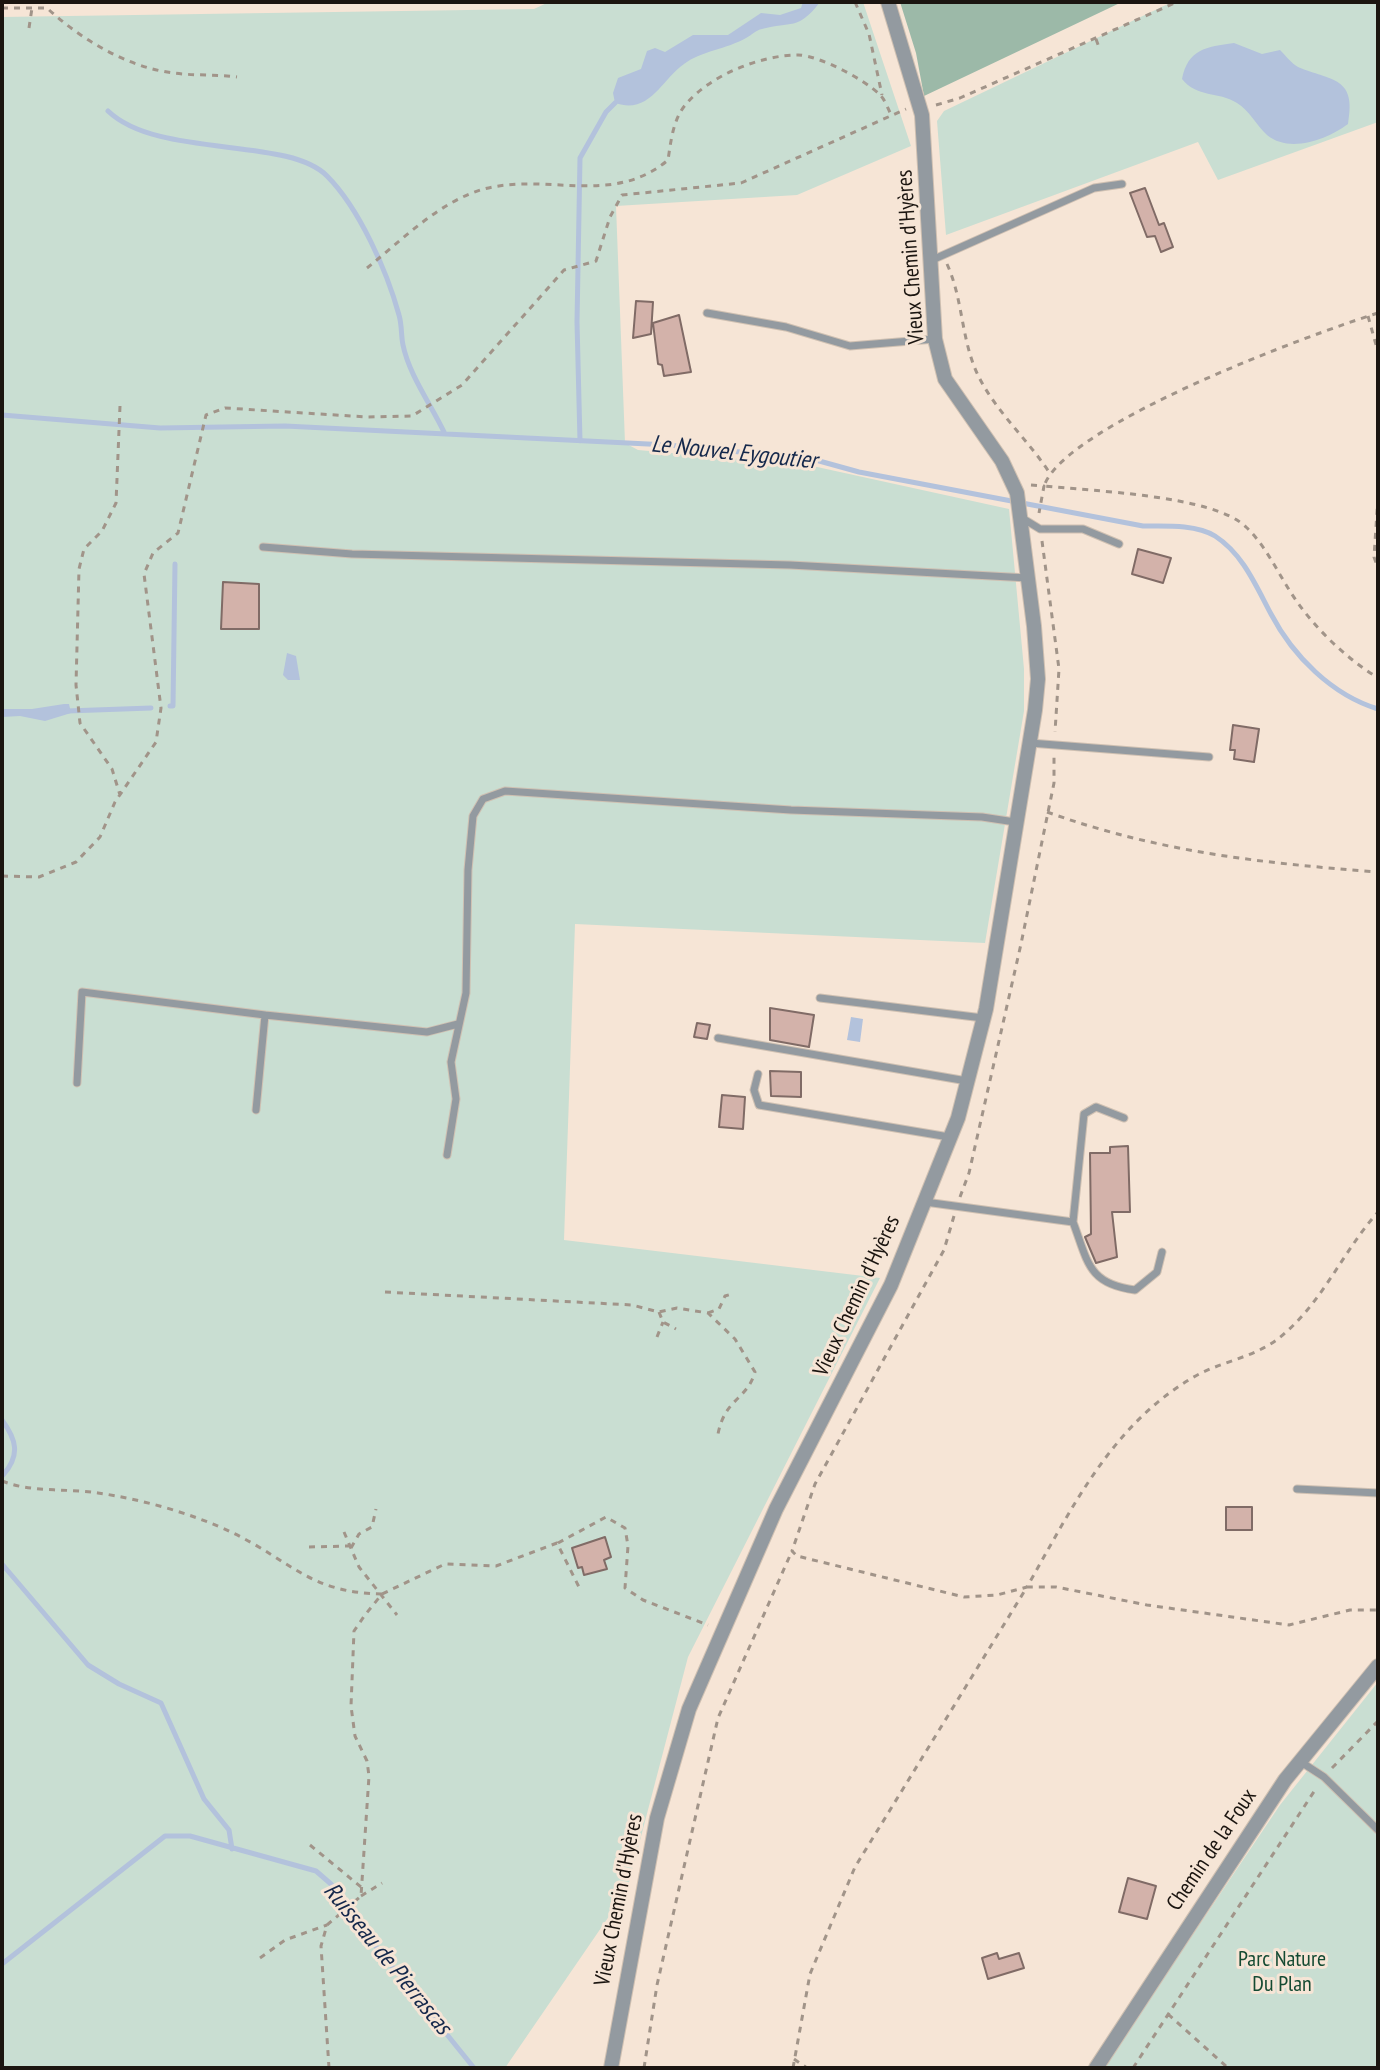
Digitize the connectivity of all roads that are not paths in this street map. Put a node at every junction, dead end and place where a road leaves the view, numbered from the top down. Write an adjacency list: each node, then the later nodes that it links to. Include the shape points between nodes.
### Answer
1 (888, 2): 3 (street, Vieux Chemin d'Hyères, via 919,103)
2 (1122, 184): 3 (lane, via 1094,188)
3 (937, 257): 5 (street, Vieux Chemin d'Hyères)
4 (707, 313): 5 (lane, via 786,327 850,346)
5 (935, 339): 6 (street, Vieux Chemin d'Hyères, via 945,379 1002,461 1017,493)
6 (1020, 517): 7 (lane, via 1040,529 1083,529); 9 (street, Vieux Chemin d'Hyères)
7 (1119, 544)
8 (263, 547): 9 (lane)
9 (1028, 578): 10 (street, Vieux Chemin d'Hyères, via 1038,679)
10 (1028, 743): 11 (lane); 12 (street, Vieux Chemin d'Hyères)
11 (1209, 757)
12 (1015, 822): 15 (street, Vieux Chemin d'Hyères); 16 (lane, via 505,791 483,799 473,816 466,993)
13 (820, 998): 15 (lane)
14 (265, 1015): 16 (lane, via 427,1032); 20 (lane, via 82,992); 21 (lane)
15 (983, 1018): 19 (street, Vieux Chemin d'Hyères)
16 (458, 1024): 24 (lane, via 451,1062 456,1099)
17 (718, 1038): 19 (lane)
18 (758, 1074): 23 (lane, via 754,1090 759,1105)
19 (967, 1081): 23 (street, Vieux Chemin d'Hyères)
20 (77, 1083)
21 (256, 1110)
22 (1124, 1118): 26 (lane, via 1096,1107 1084,1114)
23 (949, 1137): 25 (street, Vieux Chemin d'Hyères)
24 (447, 1155)
25 (923, 1202): 26 (lane); 33 (street, Vieux Chemin d'Hyères, via 891,1285 776,1509 689,1709 657,1818)
26 (1073, 1222): 27 (lane, via 1090,1269 1111,1287 1135,1290 1157,1272)
27 (1162, 1252)
28 (1297, 1489): 29 (lane)
29 (1378, 1493)
30 (1378, 1666): 31 (street, Chemin de la Foux)
31 (1301, 1762): 32 (lane); 34 (street, Chemin de la Foux)
32 (1378, 1830)
33 (611, 2068)
34 (1096, 2068)

